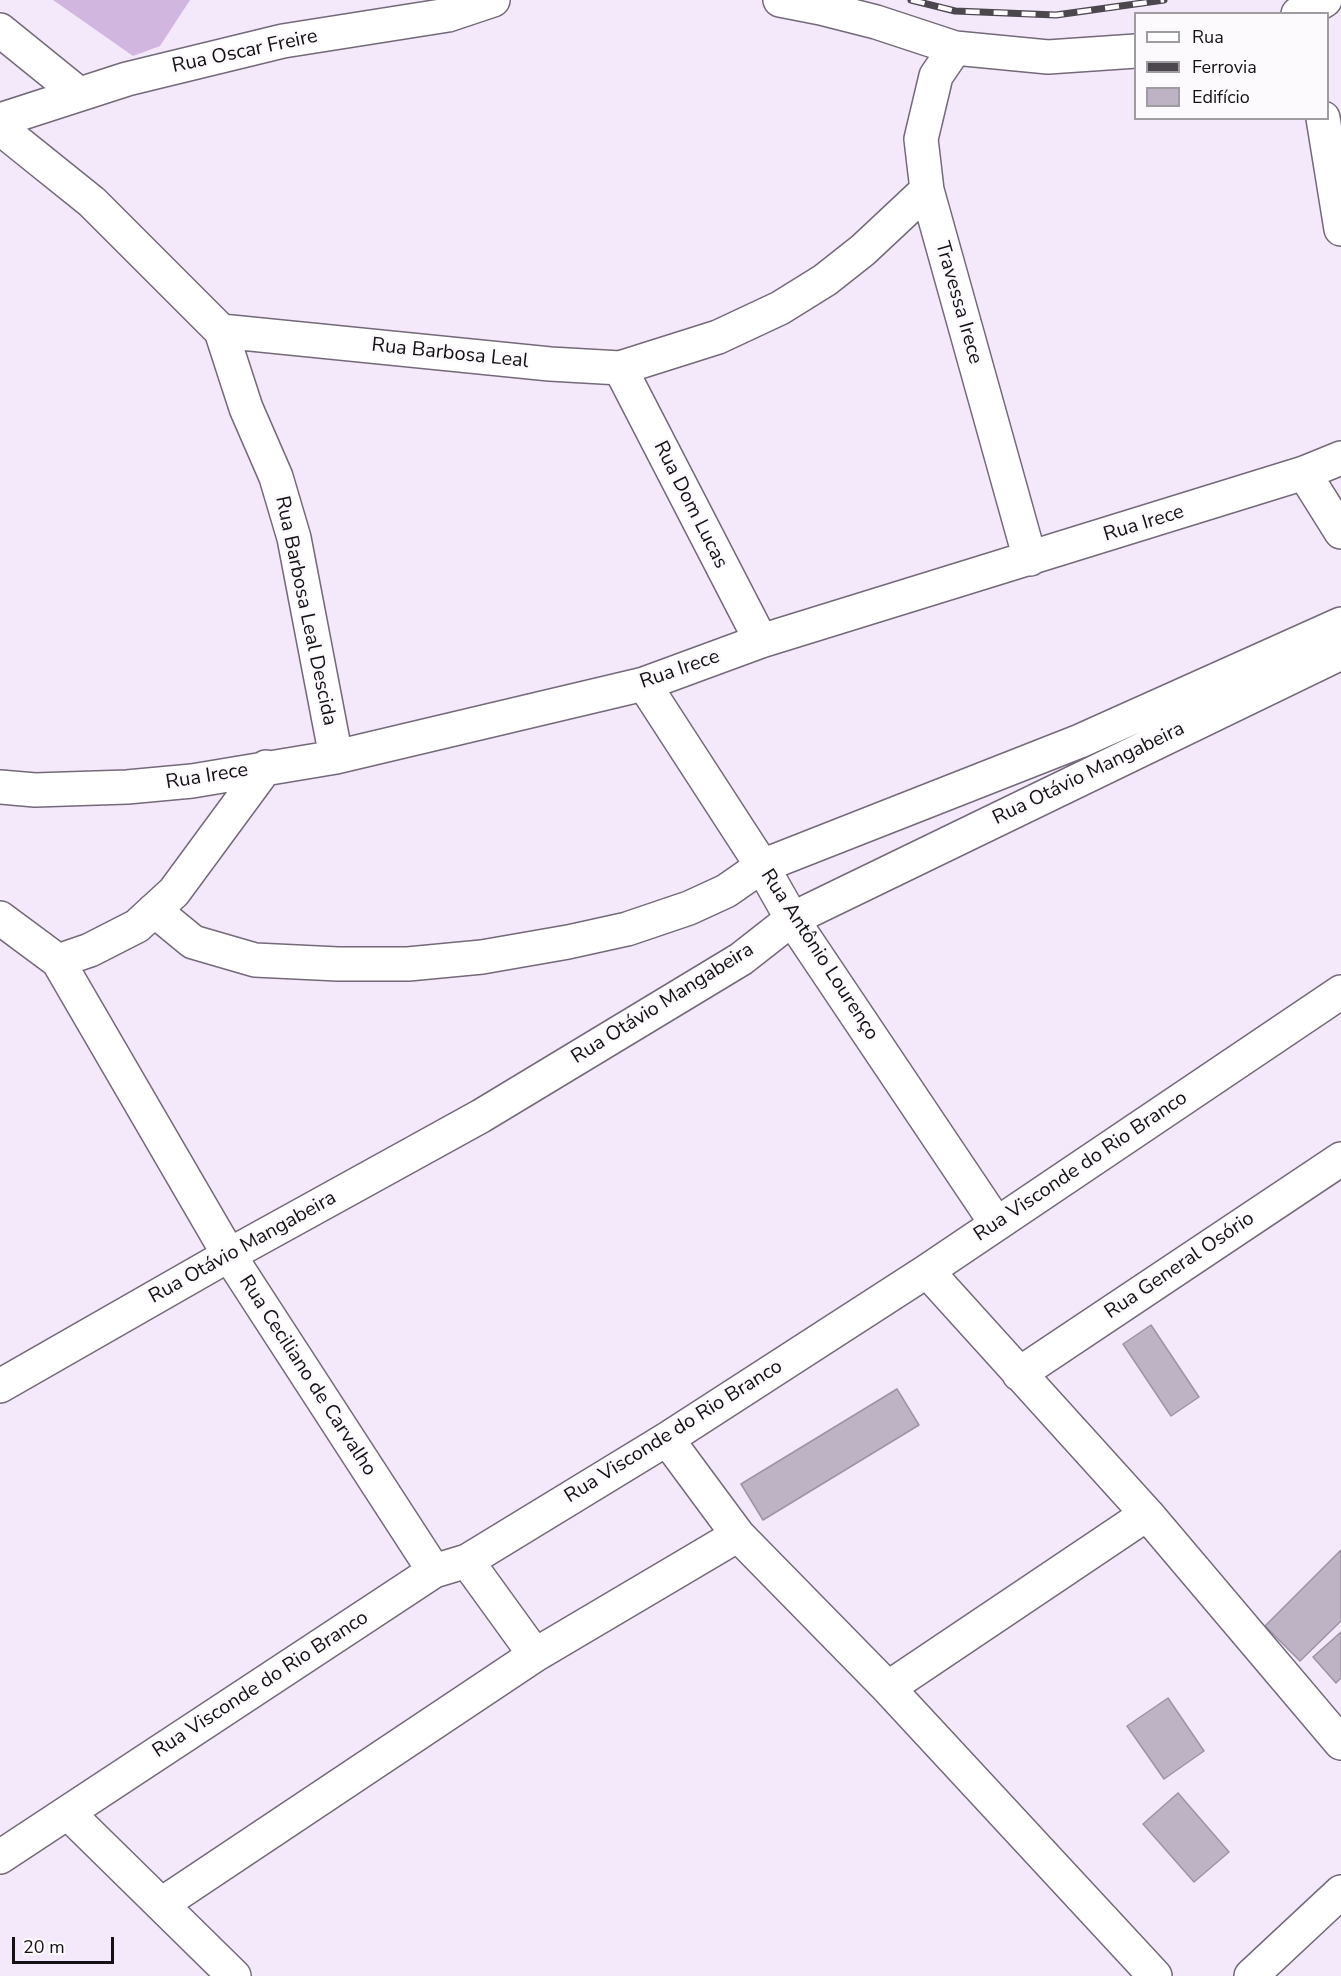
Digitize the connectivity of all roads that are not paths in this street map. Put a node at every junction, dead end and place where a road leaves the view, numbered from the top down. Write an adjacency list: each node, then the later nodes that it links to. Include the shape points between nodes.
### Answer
1 (493, 0): 6 (street, Rua Oscar Freire, via 448,15 282,41 127,78)
2 (780, 0): 4 (street, via 876,22)
3 (0, 30): 6 (street)
4 (955, 48): 5 (street, via 1048,57); 10 (street, Travessa Irece, via 936,76 921,139)
5 (1134, 51)
6 (79, 94): 7 (street, Rua Oscar Freire)
7 (0, 120)
8 (1323, 120): 11 (street)
9 (0, 128): 12 (street, via 92,202)
10 (927, 190): 13 (street, Rua Barbosa Leal, via 863,250 780,308 718,337); 17 (street, Travessa Irece)
11 (1341, 229)
12 (221, 331): 13 (street, Rua Barbosa Leal); 22 (street, Rua Barbosa Leal Descida, via 246,408 276,477 294,538)
13 (620, 368): 19 (street, Rua Dom Lucas)
14 (1341, 458): 15 (street, Rua Irece)
15 (1304, 473): 16 (street); 17 (street, Rua Irece)
16 (1341, 532)
17 (1030, 559): 19 (street, Rua Irece)
18 (1341, 624): 25 (street, Rua Otávio Mangabeira, via 1080,741)
19 (761, 641): 21 (street, Rua Irece)
20 (1341, 653): 28 (street, Rua Otávio Mangabeira)
21 (644, 684): 22 (street, Rua Irece); 25 (street, Rua Antônio Lourenço)
22 (336, 757): 23 (street, Rua Irece)
23 (266, 767): 24 (street, Rua Irece, via 192,781 127,787); 26 (street, via 174,892)
24 (0, 787)
25 (762, 866): 26 (street, Rua Otávio Mangabeira, via 726,891 627,929 482,957 408,964 255,960 193,942); 28 (street, Rua Antônio Lourenço)
26 (154, 910): 29 (street, via 137,926)
27 (0, 918): 29 (street)
28 (792, 919): 32 (street, Rua Antônio Lourenço); 33 (street, Rua Otávio Mangabeira, via 741,959 491,1110)
29 (58, 961): 33 (street, Rua Ceciliano de Carvalho)
30 (1341, 992): 32 (street, Rua Visconde do Rio Branco)
31 (1341, 1159): 35 (street, Rua General Osório)
32 (996, 1223): 34 (street, Rua Visconde do Rio Branco)
33 (229, 1255): 36 (street, Rua Otávio Mangabeira); 41 (street, Rua Ceciliano de Carvalho)
34 (927, 1271): 35 (street); 37 (street, Rua Visconde do Rio Branco)
35 (1019, 1374): 38 (street)
36 (2, 1382)
37 (667, 1439): 39 (street); 40 (street, Rua Visconde do Rio Branco)
38 (1147, 1514): 43 (street); 44 (street)
39 (738, 1535): 42 (street); 43 (street)
40 (467, 1561): 41 (street, Rua Visconde do Rio Branco); 42 (street)
41 (434, 1571): 45 (street, Rua Visconde do Rio Branco)
42 (535, 1655): 48 (street)
43 (888, 1688): 50 (street)
44 (1341, 1743)
45 (68, 1813): 46 (street, Rua Visconde do Rio Branco); 48 (street)
46 (0, 1857)
47 (1341, 1892): 51 (street)
48 (162, 1904): 49 (street)
49 (234, 1976)
50 (1155, 1976)
51 (1251, 1976)

